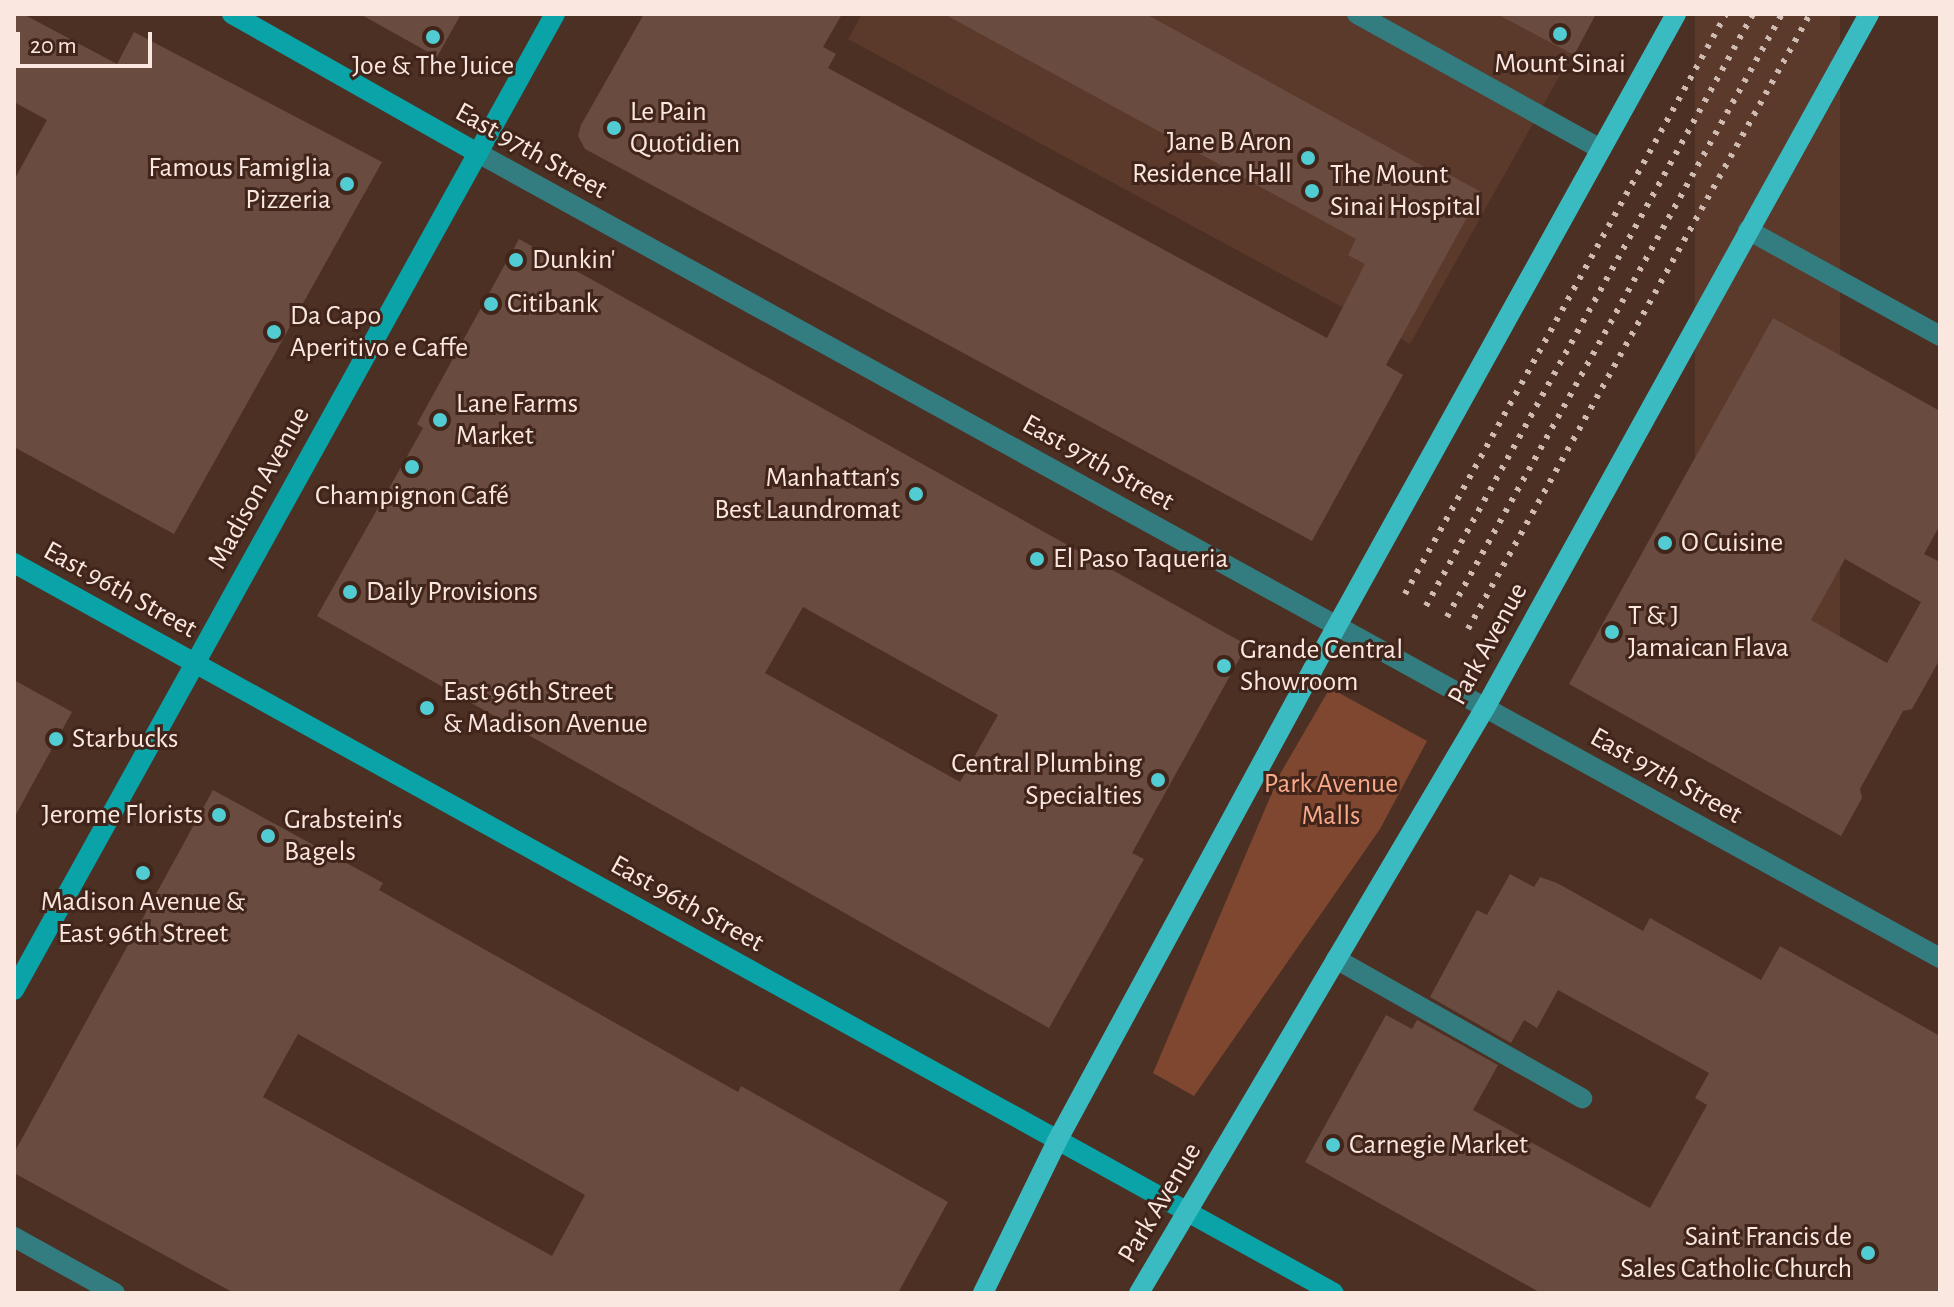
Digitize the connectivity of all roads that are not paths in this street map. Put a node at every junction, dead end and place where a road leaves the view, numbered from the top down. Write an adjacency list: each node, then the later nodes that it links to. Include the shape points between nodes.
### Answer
1 (232, 14): 7 (main road, East 97th Street)
2 (555, 14): 7 (main road, Madison Avenue)
3 (1357, 14): 6 (street)
4 (1676, 14): 6 (main road)
5 (1869, 14): 8 (main road, Park Avenue)
6 (1601, 149): 11 (main road)
7 (478, 153): 11 (street, East 97th Street); 12 (main road, Madison Avenue)
8 (1748, 230): 9 (street); 13 (main road, Park Avenue)
9 (1940, 336)
10 (14, 563): 12 (main road, East 96th Street)
11 (1338, 626): 13 (street, East 97th Street); 18 (main road)
12 (195, 664): 16 (main road, Madison Avenue); 18 (main road, East 96th Street)
13 (1485, 708): 14 (street, East 97th Street); 15 (main road, Park Avenue)
14 (1940, 958)
15 (1336, 959): 17 (street); 19 (main road, Park Avenue)
16 (14, 990)
17 (1582, 1098)
18 (1057, 1141): 19 (main road, East 96th Street); 22 (main road)
19 (1187, 1212): 23 (main road, Park Avenue); 24 (main road, East 96th Street)
20 (14, 1237): 21 (street)
21 (115, 1293)
22 (983, 1293)
23 (1139, 1293)
24 (1334, 1293)

